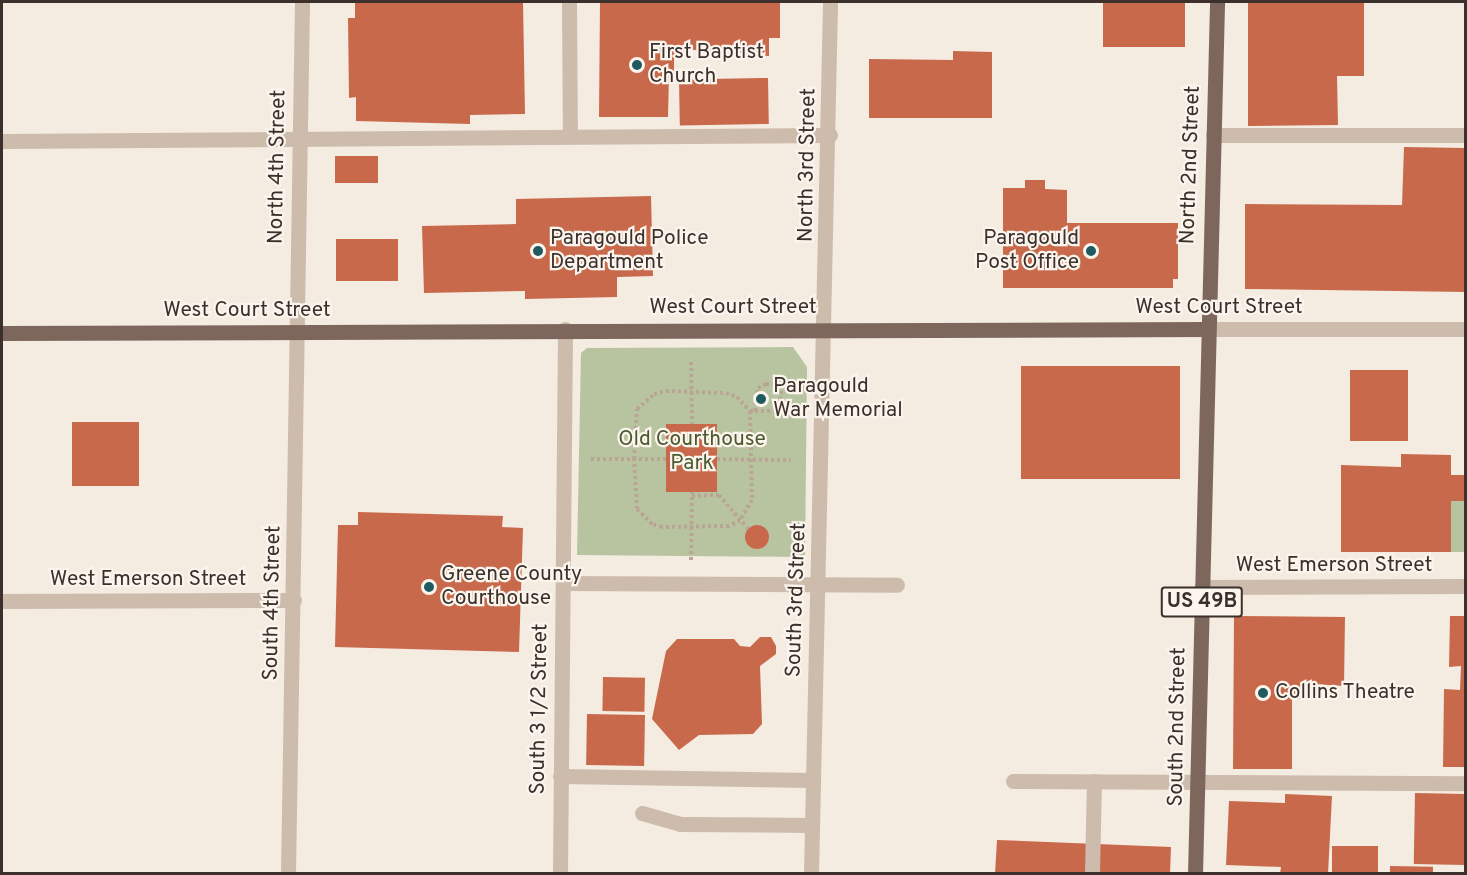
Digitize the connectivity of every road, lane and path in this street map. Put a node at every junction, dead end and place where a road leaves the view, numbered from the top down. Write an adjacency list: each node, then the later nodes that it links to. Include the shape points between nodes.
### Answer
1 (302, 2): 9 (street, North 4th Street)
2 (569, 2): 5 (street)
3 (830, 2): 6 (street, North 3rd Street)
4 (1216, 2): 7 (main road, North 2nd Street / US 49B)
5 (570, 131)
6 (830, 135): 9 (street); 11 (street, North 3rd Street)
7 (1213, 135): 8 (street); 14 (main road, North 2nd Street / US 49B)
8 (1466, 135)
9 (299, 136): 10 (street); 15 (street, North 4th Street)
10 (2, 141)
11 (826, 328): 13 (main road, West Court Street); 14 (main road, West Court Street); 34 (street, South 3rd Street)
12 (1466, 329): 14 (street, West Court Street)
13 (565, 330): 15 (main road, West Court Street); 33 (street, South 3 1/2 Street)
14 (1207, 330): 37 (main road, South 2nd Street / US 49B)
15 (297, 332): 16 (main road, West Court Street); 38 (street, South 4th Street)
16 (2, 333)
17 (691, 362): 20 (path)
18 (782, 384): 19 (path); 21 (path, via 758,388); 21 (path, via 782,401 775,411)
19 (793, 384)
20 (691, 391): 21 (path, via 737,397); 22 (path); 24 (path, via 654,394 637,409)
21 (753, 411): 27 (path)
22 (692, 424)
23 (591, 459): 24 (path)
24 (634, 459): 25 (path); 30 (path, via 634,496 643,517 662,527)
25 (666, 459)
26 (717, 459): 27 (path)
27 (753, 460): 28 (path); 29 (path, via 752,500)
28 (791, 460)
29 (740, 520): 30 (path, via 718,528); 30 (path, via 719,495 692,494); 31 (path)
30 (692, 528): 32 (path)
31 (748, 529)
32 (691, 560)
33 (562, 583): 34 (street); 40 (street, South 3 1/2 Street)
34 (819, 584): 35 (street); 41 (street, South 3rd Street)
35 (897, 585)
36 (1466, 586): 37 (street, West Emerson Street)
37 (1202, 587): 44 (main road, South 2nd Street / US 49B)
38 (294, 600): 39 (street, West Emerson Street); 48 (street, South 4th Street)
39 (2, 601)
40 (560, 776): 41 (street); 49 (street, South 3 1/2 Street)
41 (813, 780): 47 (street, South 3rd Street)
42 (1013, 781): 43 (street)
43 (1094, 781): 44 (street); 51 (street)
44 (1198, 782): 45 (street); 52 (main road, South 2nd Street / US 49B)
45 (1466, 783)
46 (642, 813): 47 (street, via 680,824)
47 (812, 825): 50 (street, South 3rd Street)
48 (288, 873)
49 (560, 873)
50 (811, 873)
51 (1092, 873)
52 (1196, 873)

